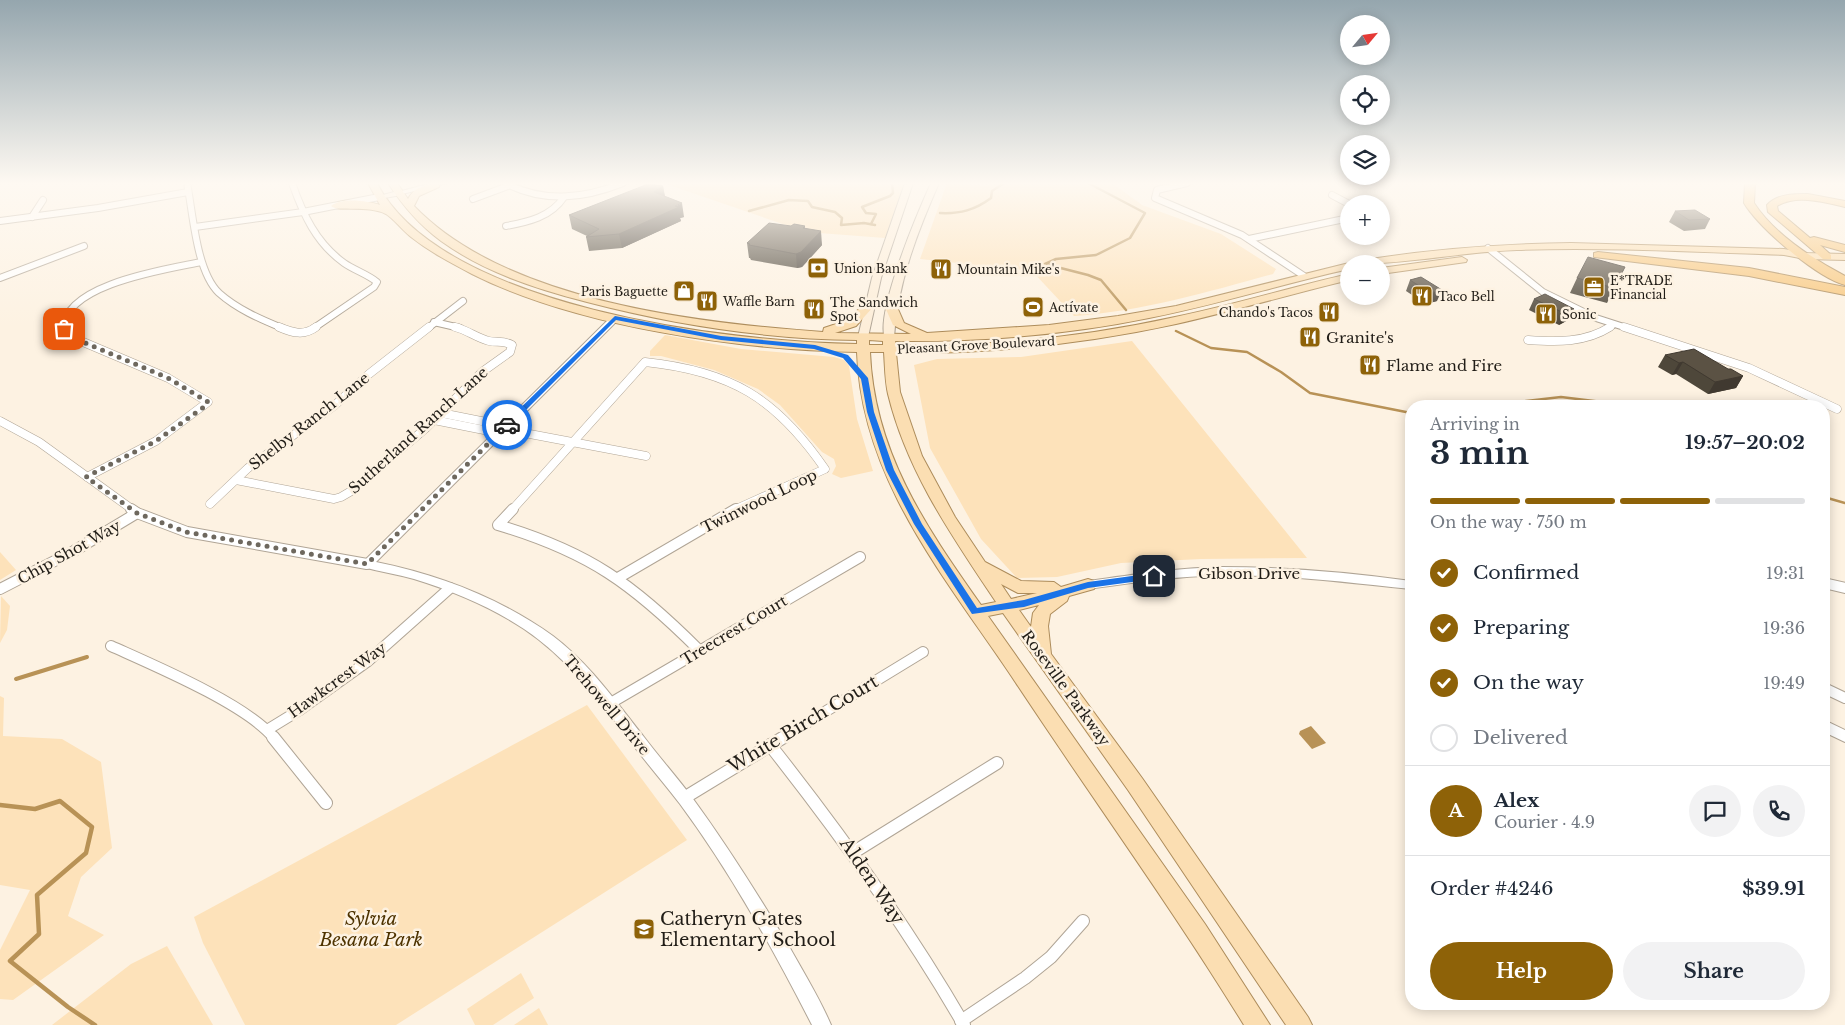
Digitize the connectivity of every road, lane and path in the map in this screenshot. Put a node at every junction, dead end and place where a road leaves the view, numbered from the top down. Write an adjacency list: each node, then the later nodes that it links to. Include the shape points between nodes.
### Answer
1 (197, 231): 22 (street)
2 (312, 231): 22 (street, via 345,263 377,282 312,330 298,334 237,307 213,286)
3 (408, 231): 34 (main road, Pleasant Grove Boulevard, via 463,266 509,286 563,304)
4 (435, 231): 34 (main road, Pleasant Grove Boulevard, via 478,259)
5 (893, 231): 32 (main road, Roseville Parkway, via 875,276)
6 (915, 231): 33 (main road, Roseville Parkway)
7 (1230, 231): 12 (street)
8 (1288, 231): 12 (street)
9 (1776, 231): 17 (highway)
10 (1795, 231): 19 (highway)
11 (1796, 231): 15 (highway, via 1815,241)
12 (1249, 239): 25 (street)
13 (84, 246): 26 (street)
14 (1488, 248): 17 (main road, via 1589,246 1784,252); 18 (street); 21 (main road)
15 (1845, 249)
16 (1598, 254): 17 (main road, via 1792,259); 18 (main road); 29 (highway, via 1749,272)
17 (1805, 256): 19 (main road); 28 (highway)
18 (1499, 257): 24 (main road); 36 (street, via 1542,292)
19 (1827, 257): 20 (main road)
20 (1845, 257)
21 (1390, 259)
22 (202, 262): 53 (street, via 146,274 110,286 80,302 64,320 64,329 69,336 168,378 208,402 156,441)
23 (1340, 268): 25 (main road, Pleasant Grove Boulevard)
24 (1390, 270)
25 (1304, 276): 31 (main road, via 1306,279 1301,283 1252,296); 41 (main road, Pleasant Grove Boulevard, via 1203,304 1122,320)
26 (0, 278)
27 (1340, 279): 31 (main road, Pleasant Grove Boulevard)
28 (1845, 281)
29 (1845, 291)
30 (464, 301): 35 (street, Shelby Ranch Lane)
31 (1247, 303): 41 (main road, Pleasant Grove Boulevard, via 1112,333 1025,344)
32 (868, 306): 38 (main road, via 852,323); 39 (main road, Roseville Parkway)
33 (891, 308): 40 (main road, Roseville Parkway); 41 (main road, via 899,325)
34 (619, 314): 38 (main road, Pleasant Grove Boulevard, via 721,338); 50 (street)
35 (434, 322): 47 (street, Sutherland Ranch Lane, via 467,330 489,341 505,341 512,345 510,352 495,360); 54 (street, Shelby Ranch Lane, via 342,399)
36 (1613, 325): 37 (street, via 1596,335 1575,340); 44 (street, via 1749,368)
37 (1528, 340)
38 (815, 341): 39 (main road, Pleasant Grove Boulevard); 43 (main road, via 846,356)
39 (863, 342): 40 (main road, Pleasant Grove Boulevard); 43 (main road, Roseville Parkway)
40 (888, 343): 41 (main road, Pleasant Grove Boulevard); 42 (main road, Roseville Parkway)
41 (937, 343): 42 (main road, via 905,359)
42 (891, 377): 58 (main road, Roseville Parkway, via 898,409 915,456 948,518)
43 (864, 378): 68 (main road, Roseville Parkway, via 871,412 890,470 918,524)
44 (1817, 400)
45 (1830, 406): 46 (street)
46 (1836, 409)
47 (441, 413): 48 (street, Sutherland Ranch Lane); 50 (street)
48 (434, 420): 50 (street); 54 (street, Sutherland Ranch Lane, via 347,495 334,499)
49 (0, 421): 53 (street, Trehowell Drive, via 39,442)
50 (503, 429): 51 (street); 59 (street)
51 (573, 442): 52 (street); 60 (street, via 498,525 578,554); 60 (street, Twinwood Loop, via 645,362 668,363 711,373 744,387 773,406 817,455 825,469 739,507)
52 (646, 456)
53 (86, 477): 56 (street, Trehowell Drive)
54 (236, 480): 55 (street, Shelby Ranch Lane)
55 (210, 504)
56 (137, 513): 59 (street, Trehowell Drive, via 186,532); 66 (street, Chip Shot Way, via 74,551)
57 (860, 556): 70 (street, Treecrest Court)
58 (980, 563): 63 (main road, via 1018,587 1041,589); 67 (main road, Roseville Parkway)
59 (367, 564): 64 (street, Trehowell Drive)
60 (618, 578): 70 (street, via 664,614)
61 (1405, 584): 63 (street, Gibson Drive, via 1289,572 1219,571)
62 (1830, 584): 65 (street)
63 (1088, 585): 67 (main road); 72 (main road, via 1048,604 1041,612 1038,622)
64 (450, 588): 75 (street, Trehowell Drive, via 497,607 550,641 586,675); 77 (street, Hawkcrest Way, via 368,660)
65 (1845, 588)
66 (0, 589)
67 (1008, 606): 68 (main road); 72 (main road, Roseville Parkway)
68 (975, 612): 87 (main road, Roseville Parkway, via 1179,904)
69 (111, 646): 77 (street, via 211,695)
70 (700, 650): 75 (street, Treecrest Court)
71 (923, 652): 79 (street, White Birch Court)
72 (1046, 659): 88 (main road, Roseville Parkway)
73 (1830, 691): 74 (street)
74 (1845, 698)
75 (609, 704): 81 (street, Trehowell Drive)
76 (1830, 729): 78 (street)
77 (267, 730): 82 (street)
78 (1845, 736)
79 (770, 745): 81 (street, White Birch Court); 83 (street, Alden Way)
80 (996, 763): 83 (street)
81 (684, 798): 86 (street, Trehowell Drive, via 776,940)
82 (326, 803)
83 (854, 852): 85 (street, Alden Way)
84 (1083, 921): 85 (street, via 1052,957)
85 (963, 1023)
86 (822, 1025)
87 (1258, 1025)
88 (1300, 1025)

